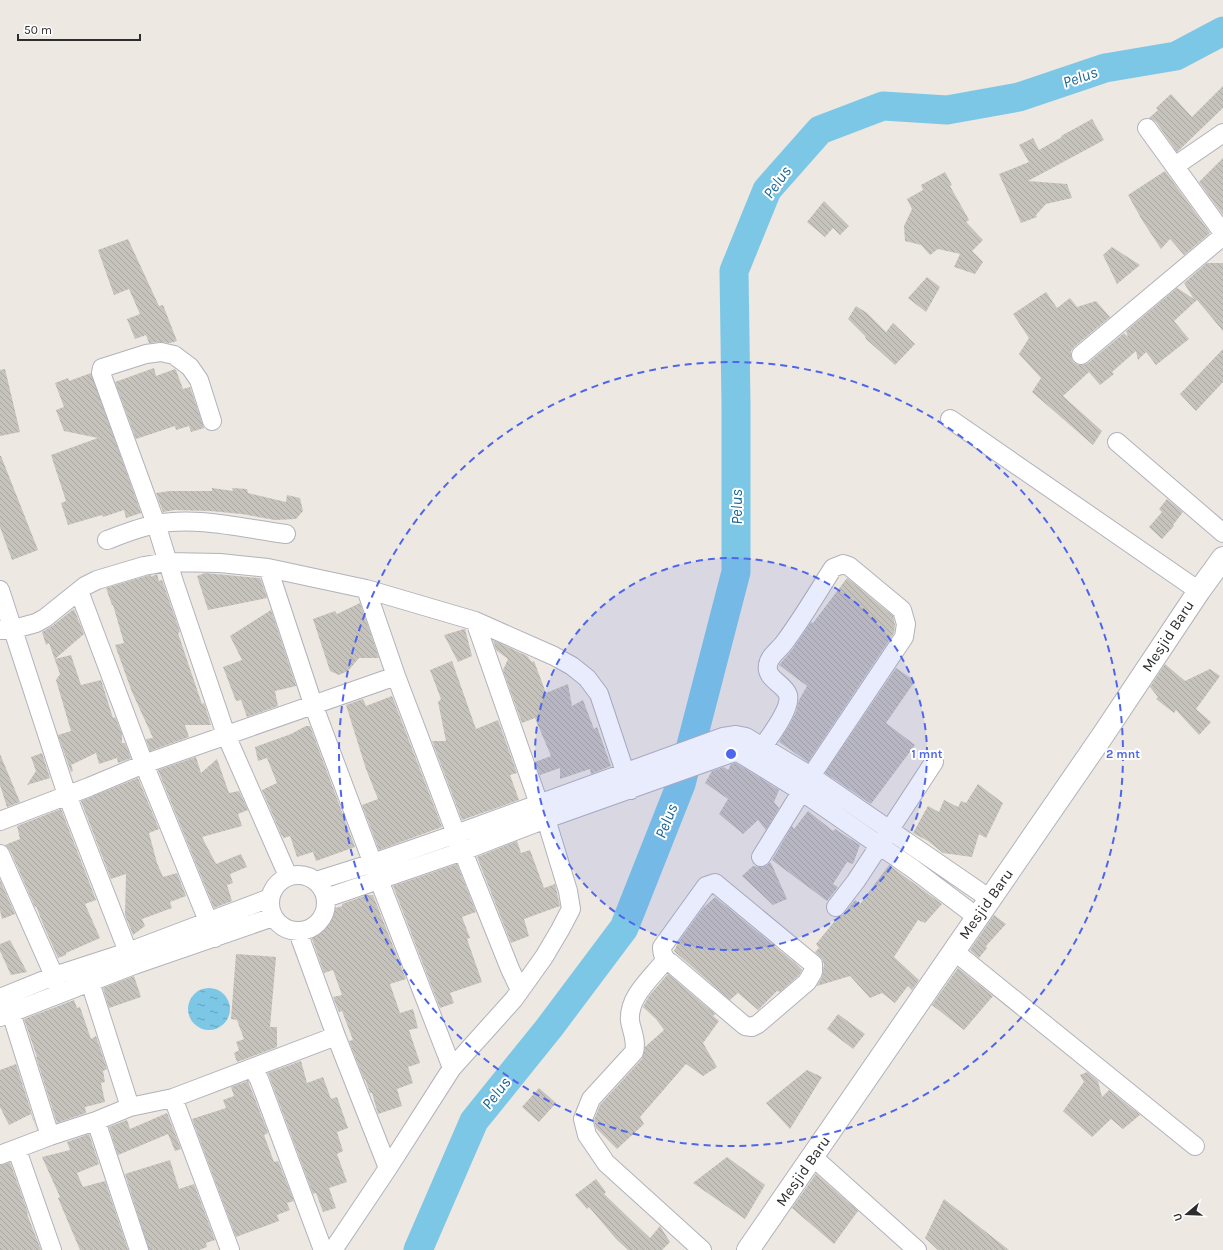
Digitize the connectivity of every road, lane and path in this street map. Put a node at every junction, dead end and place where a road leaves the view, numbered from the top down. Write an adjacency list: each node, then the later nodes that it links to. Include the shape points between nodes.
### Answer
1 (1147, 128): 3 (street)
2 (1223, 133): 3 (street)
3 (1175, 166): 4 (street)
4 (1223, 234): 5 (street)
5 (1081, 355)
6 (950, 419): 18 (street)
7 (212, 421): 9 (street, via 199,380 190,367 174,355 161,352 146,354 102,368 101,373)
8 (1117, 442): 10 (street)
9 (157, 526): 11 (street, via 180,521); 12 (street); 13 (street)
10 (1223, 533)
11 (286, 534)
12 (106, 540)
13 (166, 556): 15 (street); 19 (street, via 144,566 97,580); 24 (street)
14 (1223, 558): 18 (street, Mesjid Baru)
15 (268, 568): 16 (street); 23 (street)
16 (366, 589): 20 (street); 22 (street)
17 (0, 590): 21 (street)
18 (1198, 590): 49 (street, Mesjid Baru, via 1103,735)
19 (79, 591): 21 (street, via 36,623); 29 (street)
20 (475, 621): 30 (street, via 554,656 587,678 599,694); 35 (street)
21 (8, 626): 34 (street)
22 (396, 676): 23 (street); 38 (street)
23 (313, 704): 24 (street); 43 (street)
24 (226, 735): 29 (street); 44 (street)
25 (726, 745): 26 (street, via 736,735); 27 (street); 30 (street); 32 (street)
26 (763, 746): 27 (street); 31 (street); 31 (street, via 778,726 788,699 788,693 774,680 767,667 770,660 833,568 843,564 849,566 902,610 906,624 904,636)
27 (753, 761): 33 (street)
28 (934, 762): 37 (street)
29 (144, 764): 34 (street); 53 (street)
30 (630, 771): 32 (street); 35 (street)
31 (810, 776): 33 (street); 37 (street)
32 (635, 788): 35 (street)
33 (801, 792): 39 (street); 42 (street)
34 (67, 795): 36 (street); 56 (street)
35 (542, 812): 38 (street); 40 (street); 60 (street, via 571,909 544,956)
36 (0, 821)
37 (890, 831): 39 (street); 49 (street)
38 (456, 834): 40 (street); 43 (street)
39 (879, 845): 50 (street); 52 (street)
40 (463, 851): 45 (street); 60 (street)
41 (0, 854): 59 (street)
42 (761, 857)
43 (373, 863): 45 (street); 46 (street)
44 (288, 876): 46 (street, via 298,874); 47 (street, via 273,888)
45 (379, 880): 48 (street); 65 (street)
46 (316, 881): 48 (street)
47 (270, 898): 51 (street); 53 (street)
48 (326, 898): 54 (street, via 323,918 308,930)
49 (990, 899): 52 (street, Mesjid Baru)
50 (836, 907)
51 (273, 917): 53 (street); 54 (street, via 279,925)
52 (977, 917): 55 (street, Mesjid Baru)
53 (211, 930): 56 (street)
54 (298, 932): 63 (street)
55 (954, 950): 70 (street); 73 (street, Mesjid Baru)
56 (131, 959): 58 (street)
57 (667, 961): 57 (street, via 662,954 662,947 706,886 715,883 813,964 813,972 807,982 752,1027 745,1026); 80 (street, via 634,999 629,1013 636,1041 634,1052 591,1099 583,1119 587,1135 606,1163)
58 (87, 974): 59 (street); 61 (street); 67 (street)
59 (54, 976): 61 (street); 62 (street)
60 (520, 990): 65 (street)
61 (62, 994): 62 (street)
62 (4, 1006): 69 (street)
63 (336, 1036): 64 (street); 74 (street)
64 (252, 1068): 66 (street); 78 (street, via 259,1079)
65 (452, 1068): 74 (street)
66 (173, 1098): 67 (street); 77 (street)
67 (130, 1107): 68 (street)
68 (96, 1121): 69 (street); 76 (street)
69 (50, 1136): 71 (street)
70 (1195, 1146)
71 (17, 1150): 72 (street); 75 (street)
72 (0, 1156)
73 (813, 1157): 81 (street, Mesjid Baru); 82 (street)
74 (388, 1168): 79 (street)
75 (52, 1250)
76 (139, 1250)
77 (230, 1250)
78 (324, 1250)
79 (333, 1250)
80 (702, 1250)
81 (748, 1250)
82 (917, 1250)

